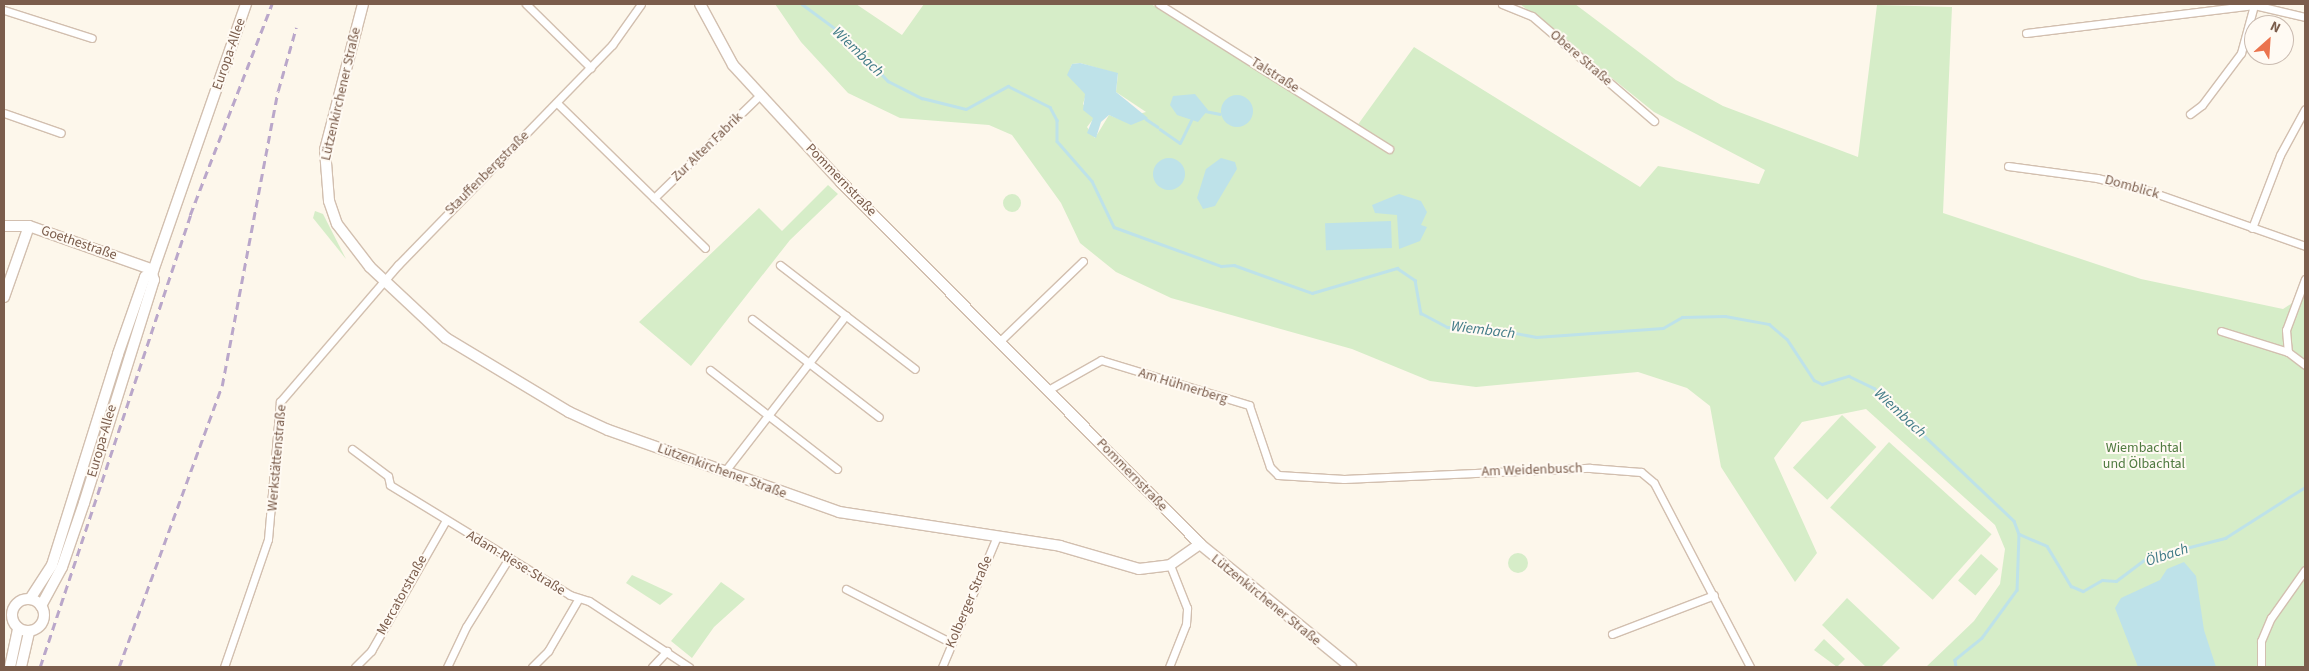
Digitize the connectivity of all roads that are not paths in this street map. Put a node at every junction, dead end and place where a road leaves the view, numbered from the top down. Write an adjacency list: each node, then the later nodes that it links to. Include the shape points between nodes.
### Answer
1 (246, 4): 31 (main road, Europa-Allee)
2 (363, 4): 33 (main road, Lützenkirchener Straße, via 324,170 337,224 370,268)
3 (526, 4): 13 (street)
4 (641, 4): 13 (street, Stauffenbergstraße)
5 (700, 4): 14 (main road, Pommernstraße, via 720,45)
6 (1159, 4): 21 (street, Talstraße)
7 (1502, 4): 19 (street, Obere Straße, via 1532,16)
8 (2254, 5): 10 (street); 11 (street); 18 (street, via 2241,52 2202,105)
9 (4, 10): 12 (street)
10 (2305, 17)
11 (2026, 34)
12 (92, 38)
13 (591, 68): 15 (street, Stauffenbergstraße)
14 (759, 96): 23 (street, Zur Alten Fabrik); 38 (main road, Pommernstraße)
15 (557, 103): 23 (street); 33 (street, Stauffenbergstraße)
16 (2305, 109): 26 (street, via 2280,155)
17 (4, 113): 20 (street)
18 (2190, 114)
19 (1654, 121)
20 (61, 133)
21 (1389, 149)
22 (2008, 166): 26 (street, Domblick, via 2097,178)
23 (654, 198): 28 (street)
24 (4, 226): 25 (main road, Goethestraße)
25 (29, 226): 31 (main road, Goethestraße); 34 (main road)
26 (2252, 228): 27 (street, Domblick)
27 (2305, 246)
28 (705, 248)
29 (1083, 261): 38 (street)
30 (780, 264): 35 (street)
31 (152, 272): 60 (main road, Europa-Allee, via 145,277 130,320 52,565); 61 (main road, Europa-Allee, via 154,280 84,503 62,567)
32 (2305, 278): 39 (street, via 2288,316)
33 (385, 280): 49 (main road, Lützenkirchener Straße, via 446,338 569,412); 71 (street, Werkstättenstraße, via 280,402 268,539)
34 (4, 297)
35 (846, 315): 40 (street); 42 (street)
36 (752, 319): 40 (street)
37 (2222, 331): 39 (street)
38 (1000, 341): 44 (main road, Pommernstraße)
39 (2288, 352): 41 (street)
40 (807, 362): 45 (street); 46 (street)
41 (2305, 365)
42 (915, 369)
43 (710, 370): 45 (street)
44 (1048, 390): 50 (street, Am Hühnerberg, via 1101,360 1249,405 1270,467); 53 (main road, Pommernstraße)
45 (768, 413): 48 (street); 49 (street)
46 (879, 417)
47 (352, 449): 51 (street, Adam-Riese-Straße, via 388,476 390,485)
48 (837, 469)
49 (725, 471): 52 (main road, Lützenkirchener Straße, via 839,512)
50 (1278, 476): 58 (street, Am Weidenbusch, via 1344,478 1628,468 1654,483)
51 (446, 520): 54 (street, Adam-Riese-Straße); 72 (street, Mercatorstraße, via 371,651)
52 (997, 536): 55 (main road, Lützenkirchener Straße, via 1060,546 1139,569); 66 (street, Kolberger Straße)
53 (1200, 544): 55 (main road, Lützenkirchener Straße); 78 (main road, Lützenkirchener Straße)
54 (509, 558): 59 (street, Adam-Riese-Straße); 73 (street, via 466,627)
55 (1170, 565): 77 (street, via 1187,608 1186,624)
56 (2305, 570): 80 (street, via 2271,618 2261,641)
57 (846, 589): 66 (street)
58 (1714, 595): 65 (street); 79 (street, Am Weidenbusch)
59 (579, 598): 67 (street, Adam-Riese-Straße); 74 (street, via 548,651)
60 (30, 599): 61 (main road); 62 (main road)
61 (42, 606): 64 (main road, via 42,624)
62 (8, 607): 63 (main road)
63 (18, 628): 64 (main road); 69 (main road)
64 (28, 631): 70 (main road)
65 (1612, 634)
66 (952, 643): 76 (street, Kolberger Straße)
67 (667, 651): 68 (street, Adam-Riese-Straße); 75 (street)
68 (684, 666)
69 (10, 667)
70 (20, 667)
71 (224, 667)
72 (355, 667)
73 (447, 667)
74 (532, 667)
75 (652, 667)
76 (942, 667)
77 (1169, 667)
78 (1351, 667)
79 (1750, 667)
80 (2261, 667)

